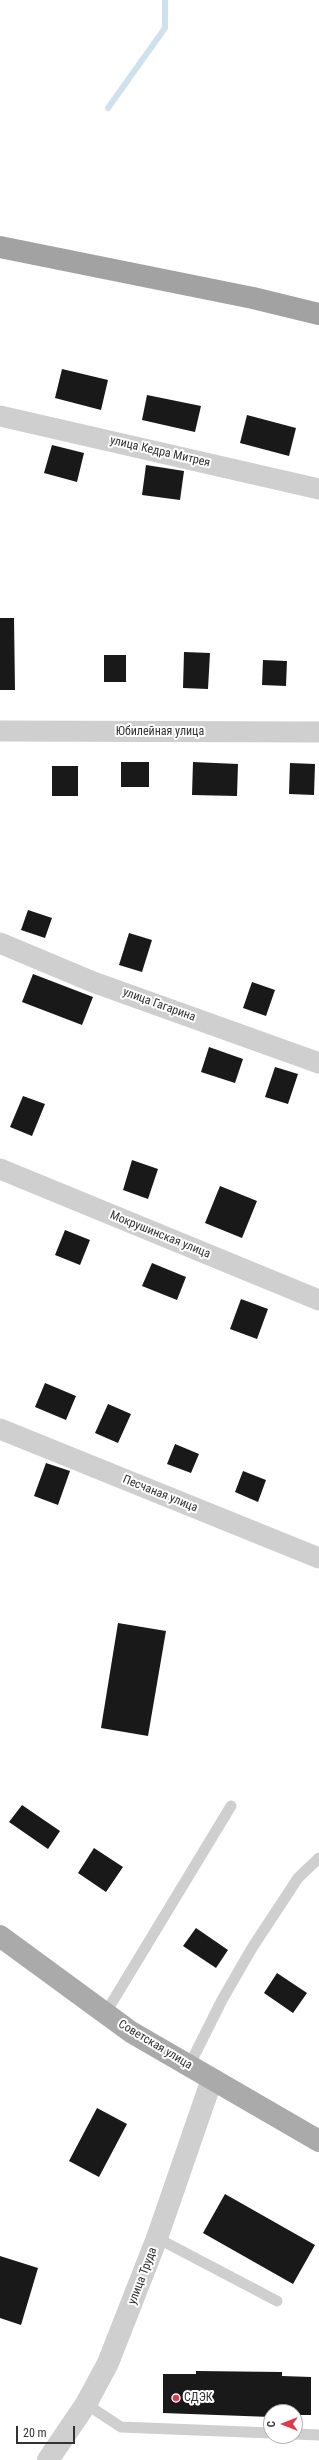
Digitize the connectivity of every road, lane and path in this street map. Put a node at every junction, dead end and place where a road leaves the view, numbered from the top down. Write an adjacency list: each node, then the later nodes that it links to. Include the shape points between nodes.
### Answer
1 (0, 247): 2 (highway, via 253,298)
2 (319, 314)
3 (0, 416): 4 (street, улица Кедра Митрея)
4 (319, 489)
5 (0, 731): 6 (street, Юбилейная улица)
6 (319, 732)
7 (0, 943): 8 (street, улица Гагарина, via 93,982)
8 (319, 1063)
9 (0, 1169): 10 (street, Мокрушинская улица)
10 (319, 1300)
11 (0, 1429): 12 (street, Песчаная улица)
12 (319, 1558)
13 (231, 1806): 16 (lane)
14 (319, 1858): 17 (lane, via 298,1878 252,1948)
15 (0, 1936): 16 (main road, Советская улица)
16 (105, 2014): 17 (main road, Советская улица, via 130,2032)
17 (189, 2066): 18 (main road, Советская улица)
18 (212, 2079): 19 (main road, Советская улица); 20 (street, улица Труда)
19 (319, 2141)
20 (158, 2238): 21 (lane); 22 (street, улица Труда, via 108,2363)
21 (277, 2301)
22 (86, 2404): 23 (lane, via 121,2427); 26 (street, улица Труда)
23 (263, 2433)
24 (303, 2434): 25 (lane)
25 (319, 2435)
26 (48, 2460)

